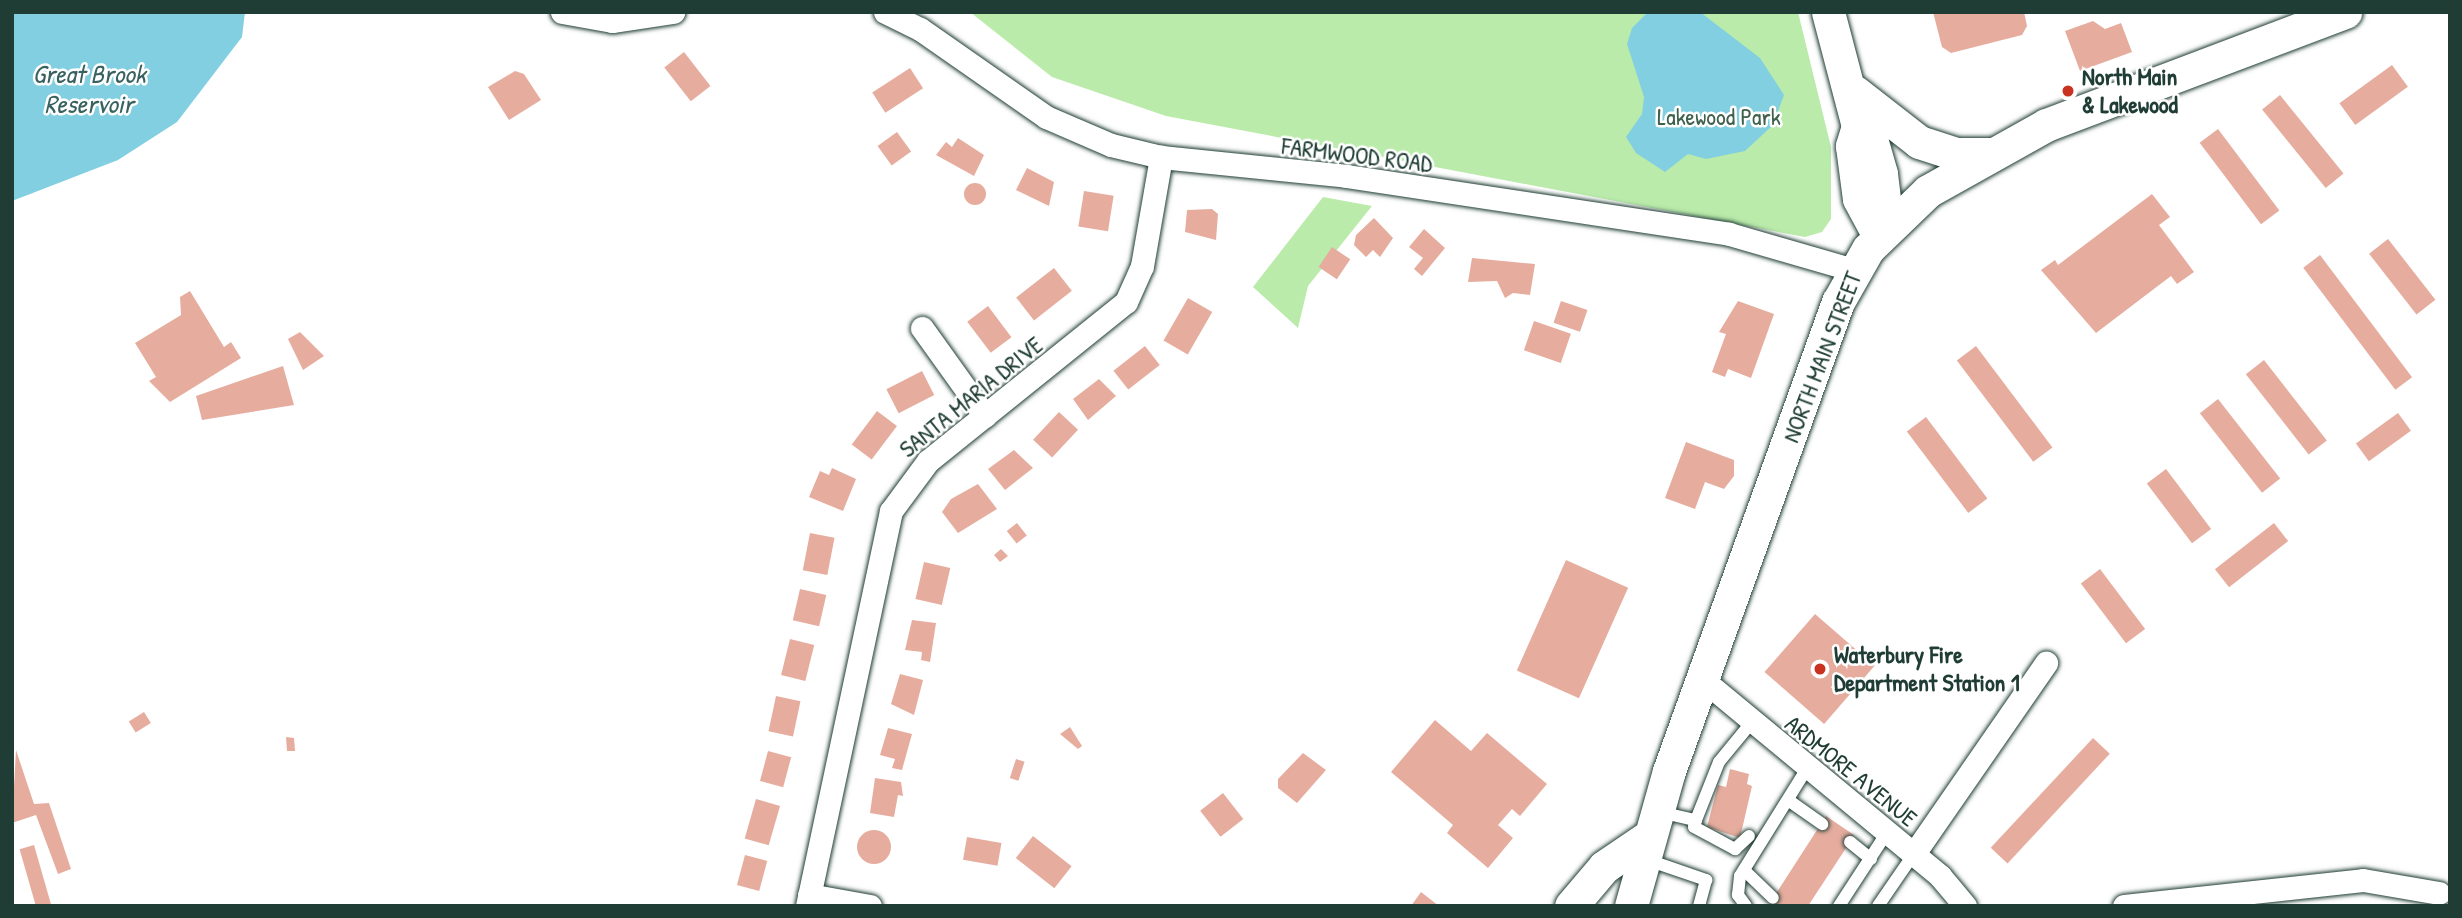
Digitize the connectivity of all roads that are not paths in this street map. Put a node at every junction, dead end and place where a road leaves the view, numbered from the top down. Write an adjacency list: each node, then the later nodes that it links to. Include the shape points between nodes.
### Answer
1 (562, 12): 2 (street, via 612,21)
2 (673, 12)
3 (885, 12): 8 (street, FARMWOOD ROAD, via 920,29 1046,117)
4 (1828, 12): 6 (main road)
5 (2345, 12): 7 (main road, NORTH MAIN STREET, via 2114,96)
6 (1844, 72): 7 (main road, via 1864,103 1906,136 1956,154); 9 (main road, via 1858,126 1872,142 1882,178)
7 (1993, 153): 9 (main road, NORTH MAIN STREET, via 1928,191)
8 (1161, 157): 10 (street, FARMWOOD ROAD, via 1347,176 1729,234); 12 (street, SANTA MARIA DRIVE, via 1142,266 1126,302)
9 (1879, 236): 10 (main road, NORTH MAIN STREET)
10 (1854, 270): 14 (main road, NORTH MAIN STREET)
11 (922, 328): 12 (street)
12 (985, 416): 29 (street, SANTA MARIA DRIVE, via 917,471 891,511)
13 (2046, 663): 24 (street)
14 (1702, 679): 15 (street, ARDMORE AVENUE); 21 (main road, NORTH MAIN STREET)
15 (1751, 723): 16 (street, ARDMORE AVENUE); 18 (lane, via 1719,762)
16 (1806, 770): 17 (lane); 20 (street, ARDMORE AVENUE)
17 (1788, 800): 19 (lane); 26 (lane)
18 (1696, 820): 21 (lane); 22 (lane, via 1693,827 1735,849)
19 (1822, 824)
20 (1886, 834): 24 (street, ARDMORE AVENUE); 25 (lane)
21 (1649, 835): 31 (main road, via 1604,867); 32 (main road, NORTH MAIN STREET); 33 (lane, via 1706,880)
22 (1749, 836)
23 (1850, 842): 25 (lane)
24 (1913, 855): 36 (lane); 37 (street, ARDMORE AVENUE)
25 (1871, 859): 35 (lane)
26 (1744, 870): 28 (lane); 34 (lane, via 1738,895)
27 (2439, 893): 38 (street, via 2363,880)
28 (1773, 898)
29 (808, 900): 30 (street)
30 (870, 906)
31 (1571, 906)
32 (1631, 906)
33 (1699, 906)
34 (1746, 906)
35 (1839, 906)
36 (1878, 906)
37 (1965, 906)
38 (2124, 906)

